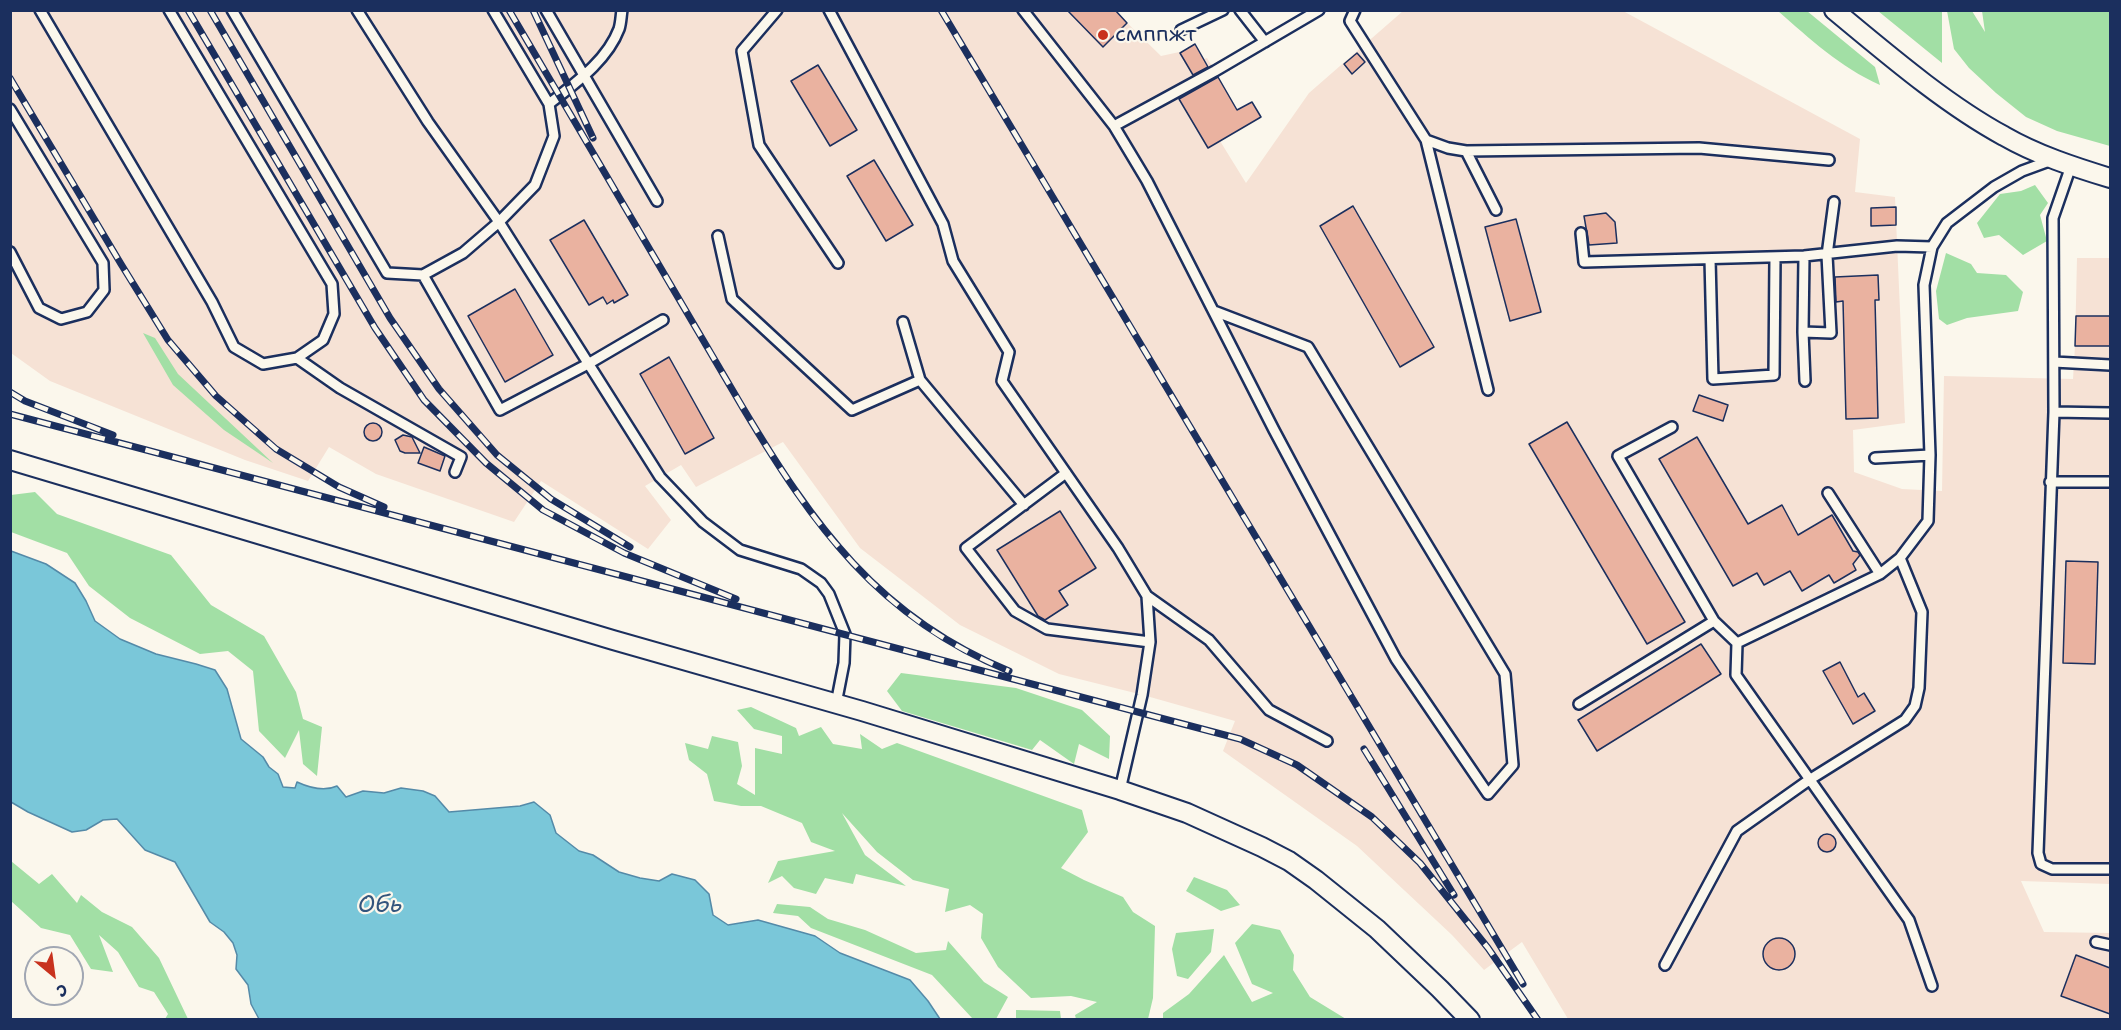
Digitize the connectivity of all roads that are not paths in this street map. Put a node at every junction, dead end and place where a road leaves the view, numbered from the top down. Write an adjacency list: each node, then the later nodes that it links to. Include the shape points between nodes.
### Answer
1 (40, 10): 45 (lane, via 213,302 234,347 263,364)
2 (169, 10): 45 (lane, via 332,284 334,314 323,340)
3 (232, 10): 40 (lane, via 387,273)
4 (357, 10): 30 (lane, via 428,122)
5 (493, 10): 19 (lane)
6 (546, 10): 18 (lane)
7 (622, 10): 18 (lane, via 619,30)
8 (777, 10): 39 (lane, via 742,51 759,145)
9 (829, 10): 59 (lane, via 943,224 953,261 1009,352 1002,381)
10 (1023, 10): 21 (lane)
11 (1223, 10): 16 (lane)
12 (1240, 10): 17 (lane)
13 (1319, 10): 17 (lane)
14 (1355, 10): 22 (lane, via 1350,21)
15 (1834, 10): 25 (street, via 1967,113 2004,137)
16 (1180, 30)
17 (1265, 42): 21 (lane)
18 (583, 75): 19 (lane); 27 (lane)
19 (549, 104): 30 (lane, via 554,136 535,185)
20 (10, 109): 34 (lane, via 103,263 104,290 87,312 61,319 39,308)
21 (1114, 126): 41 (lane)
22 (1426, 140): 23 (lane); 51 (lane)
23 (1466, 151): 24 (lane, via 1699,148); 29 (lane)
24 (1829, 160)
25 (2062, 163): 26 (street); 33 (lane, via 2022,171 1994,187 1947,223); 46 (lane, via 2053,218)
26 (2110, 178)
27 (657, 201)
28 (1834, 202): 35 (lane)
29 (1496, 210)
30 (499, 222): 40 (lane, via 463,253); 47 (lane)
31 (1581, 232): 38 (lane, via 1584,262)
32 (718, 236): 49 (lane, via 732,299 852,410)
33 (1932, 247): 35 (lane, via 1897,246); 55 (lane, via 1924,285)
34 (10, 252)
35 (1827, 255): 36 (lane); 44 (lane, via 1831,333)
36 (1803, 256): 37 (lane); 44 (lane)
37 (1775, 257): 38 (lane); 38 (lane, via 1774,375 1713,379)
38 (1710, 259)
39 (838, 263)
40 (423, 275): 47 (lane, via 500,410)
41 (1214, 311): 41 (lane, via 1396,659 1488,794 1513,765 1505,674 1308,347)
42 (663, 320): 47 (lane)
43 (903, 322): 49 (lane)
44 (1803, 332): 50 (lane)
45 (297, 358): 58 (lane, via 340,388 461,458)
46 (2054, 362): 48 (lane); 52 (lane)
47 (588, 364): 70 (lane, via 660,477 703,522 740,550 801,568 822,583 845,634)
48 (2110, 365)
49 (920, 380): 63 (lane)
50 (1805, 381)
51 (1488, 390)
52 (2054, 412): 53 (lane); 60 (lane)
53 (2110, 413)
54 (1672, 427): 67 (lane, via 1618,456)
55 (1930, 454): 56 (lane); 64 (lane, via 1928,521)
56 (1875, 458)
57 (10, 460): 70 (street)
58 (455, 472)
59 (1066, 473): 63 (lane); 66 (lane)
60 (2050, 482): 61 (lane); 75 (lane, via 2038,853 2041,864 2052,869)
61 (2110, 482)
62 (1828, 493): 65 (lane)
63 (1024, 504): 68 (lane, via 966,548 1014,610 1047,629)
64 (1900, 558): 65 (lane); 73 (lane, via 1922,612 1915,706 1905,720)
65 (1880, 574): 69 (lane)
66 (1147, 596): 68 (lane); 72 (lane, via 1209,640 1269,710)
67 (1714, 621): 69 (lane); 71 (lane)
68 (1150, 642): 74 (lane, via 1143,695)
69 (1737, 643): 73 (lane, via 1736,675)
70 (836, 704): 74 (street)
71 (1579, 704)
72 (1328, 741)
73 (1809, 780): 78 (lane, via 1737,831); 79 (lane, via 1909,920)
74 (1120, 790): 80 (street, via 1187,813 1288,861 1377,929)
75 (2110, 869)
76 (2096, 942): 77 (lane)
77 (2110, 945)
78 (1665, 965)
79 (1932, 986)
80 (1470, 1020)

